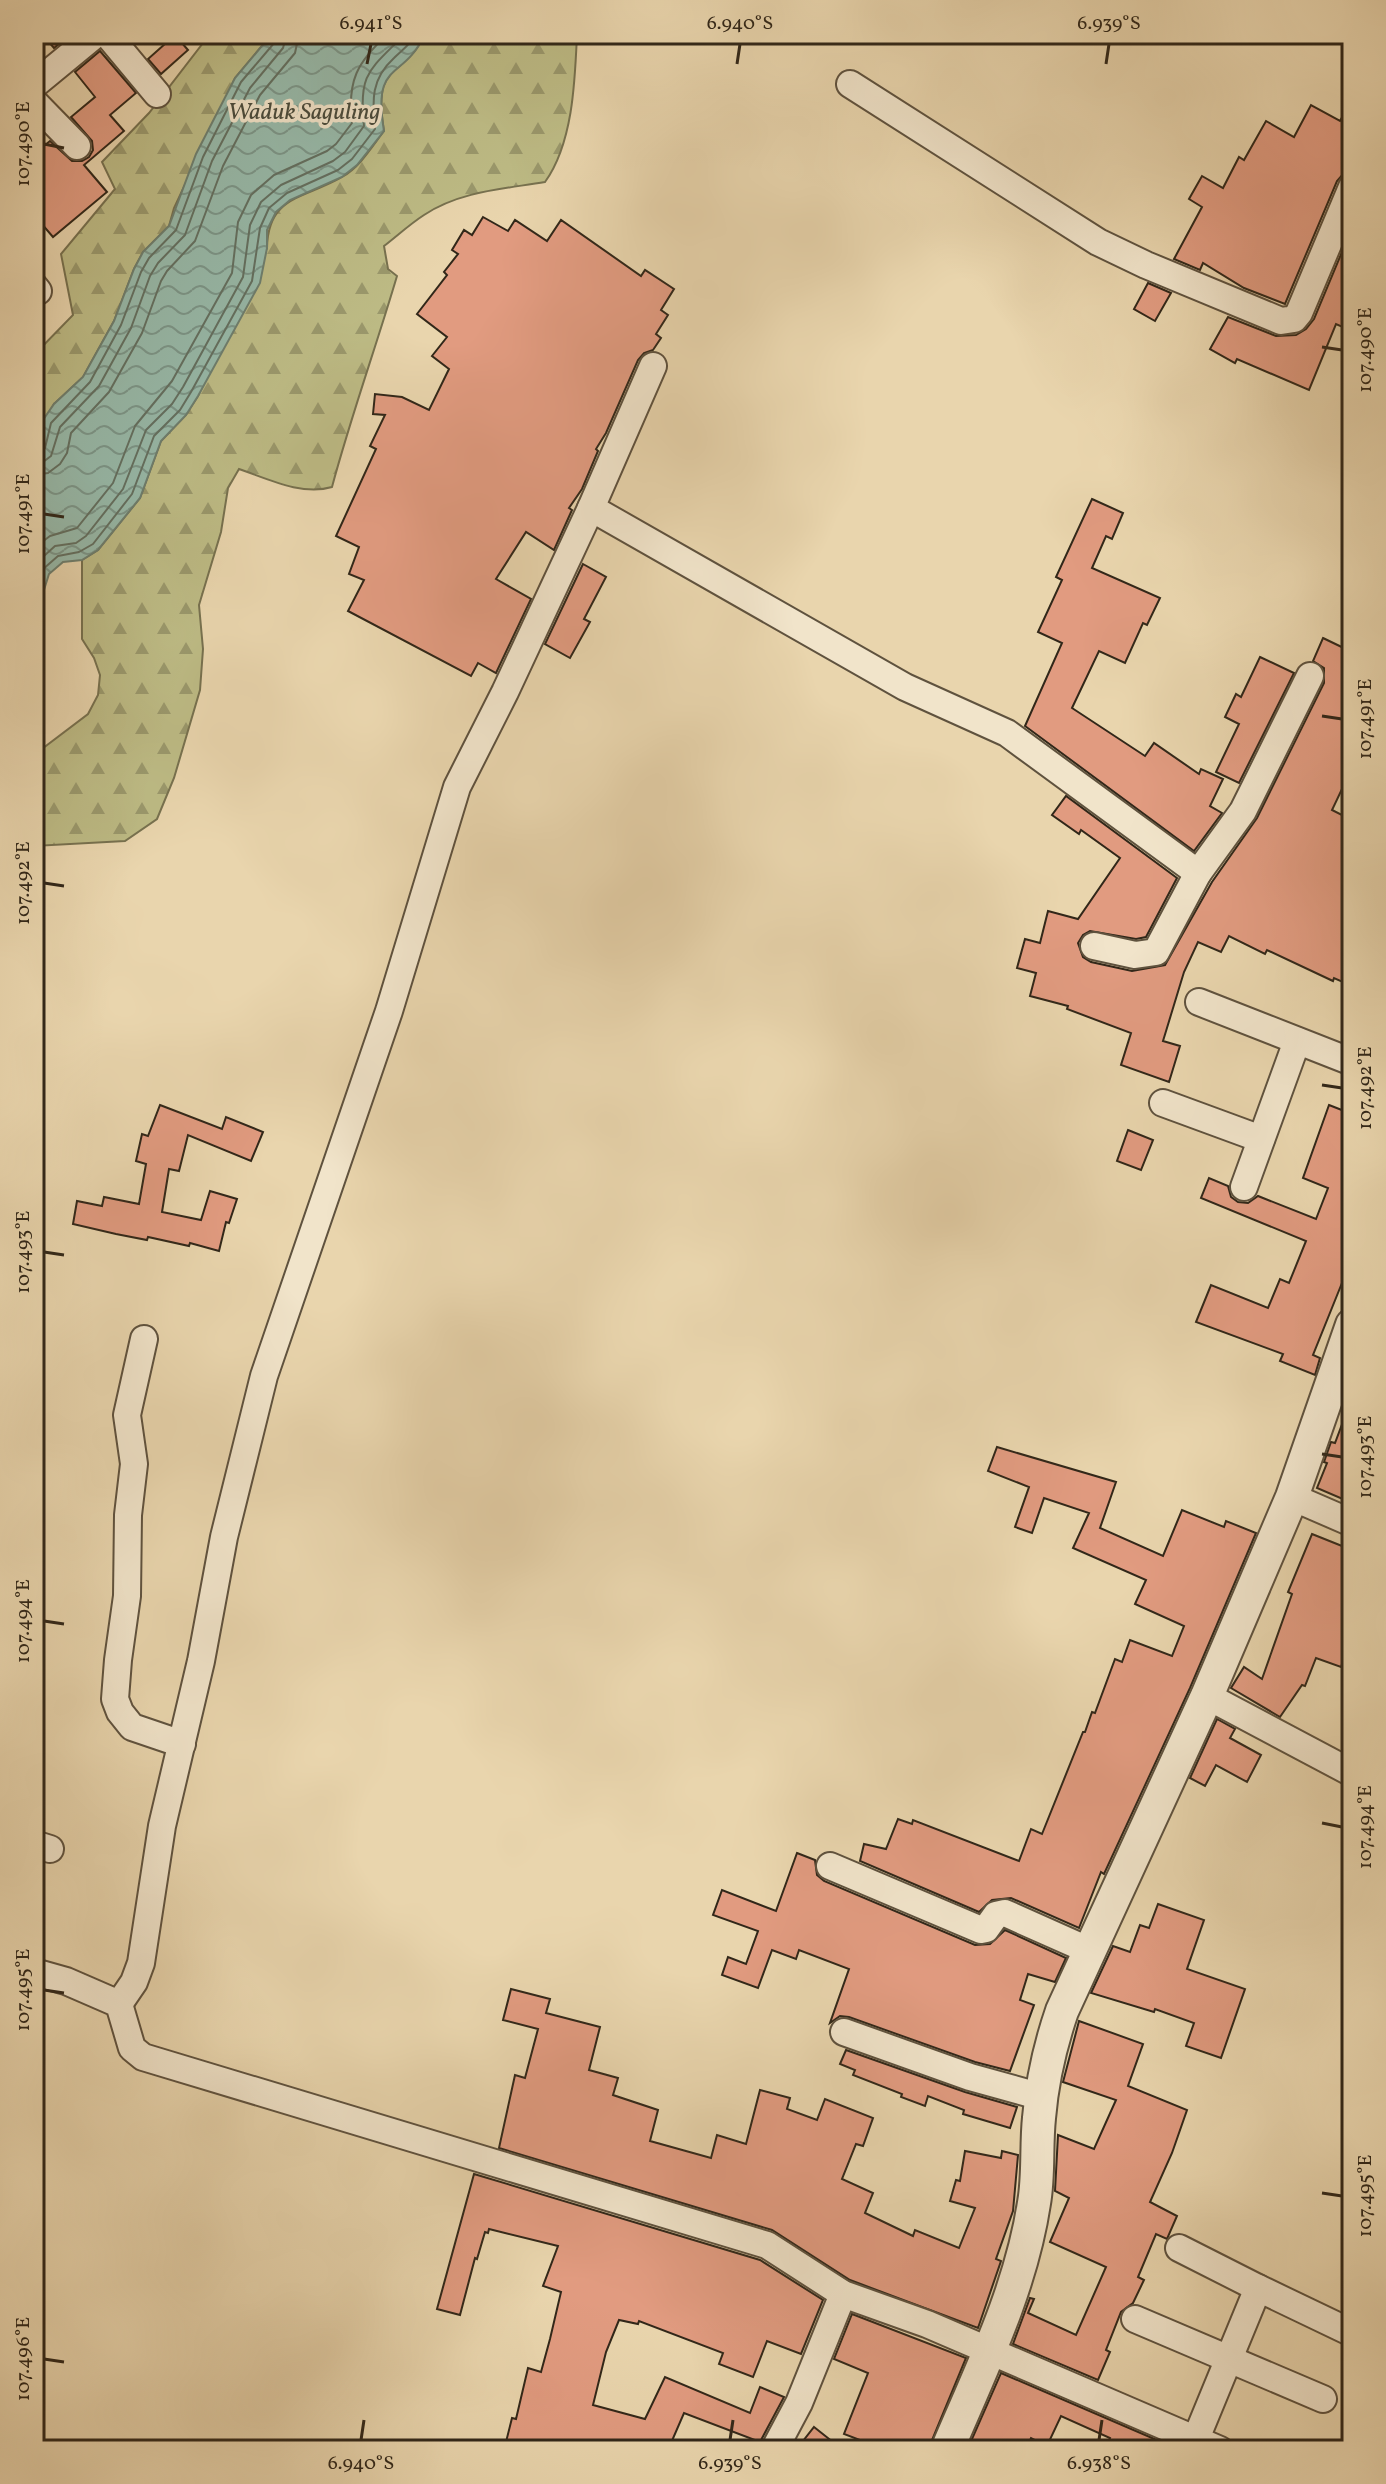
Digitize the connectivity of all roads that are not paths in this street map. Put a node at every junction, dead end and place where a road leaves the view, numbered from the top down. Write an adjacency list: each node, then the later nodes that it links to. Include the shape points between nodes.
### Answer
1 (96, 34): 4 (street)
2 (107, 34): 5 (street)
3 (850, 84): 8 (street, via 1098,242 1281,321 1299,313)
4 (34, 85)
5 (157, 94)
6 (34, 102): 7 (street)
7 (77, 146)
8 (1352, 187)
9 (653, 366): 10 (street)
10 (591, 508): 12 (street, via 905,687 1007,733); 25 (street, via 457,787 389,1011 264,1376 224,1537)
11 (1310, 676): 12 (street, via 1243,811)
12 (1198, 873): 13 (street, via 1156,952 1135,955)
13 (1094, 946)
14 (1199, 1002): 15 (street)
15 (1297, 1041): 16 (street); 18 (street)
16 (1352, 1062)
17 (1163, 1103): 18 (street)
18 (1261, 1139): 19 (street)
19 (1244, 1187)
20 (1352, 1325): 22 (street)
21 (144, 1339): 25 (street, via 127,1415 134,1464 115,1699 132,1727)
22 (1292, 1497): 23 (street); 24 (street)
23 (1352, 1523)
24 (1207, 1696): 26 (street); 28 (street)
25 (182, 1744): 30 (street, via 162,1826 141,1963)
26 (1352, 1773)
27 (830, 1866): 28 (street, via 981,1930 1005,1913)
28 (1088, 1950): 32 (street, via 1050,2046)
29 (34, 1972): 30 (street)
30 (119, 2004): 35 (street, via 132,2048 143,2057 767,2245)
31 (844, 2032): 32 (street)
32 (1042, 2097): 38 (street, via 1035,2202 1021,2264)
33 (1179, 2248): 34 (street)
34 (1258, 2288): 37 (street); 39 (street)
35 (843, 2294): 38 (street); 42 (street)
36 (1135, 2319): 39 (street)
37 (1352, 2333)
38 (989, 2350): 41 (street); 43 (street)
39 (1228, 2357): 40 (street); 41 (street)
40 (1323, 2399)
41 (1212, 2447)
42 (774, 2450)
43 (947, 2450)

